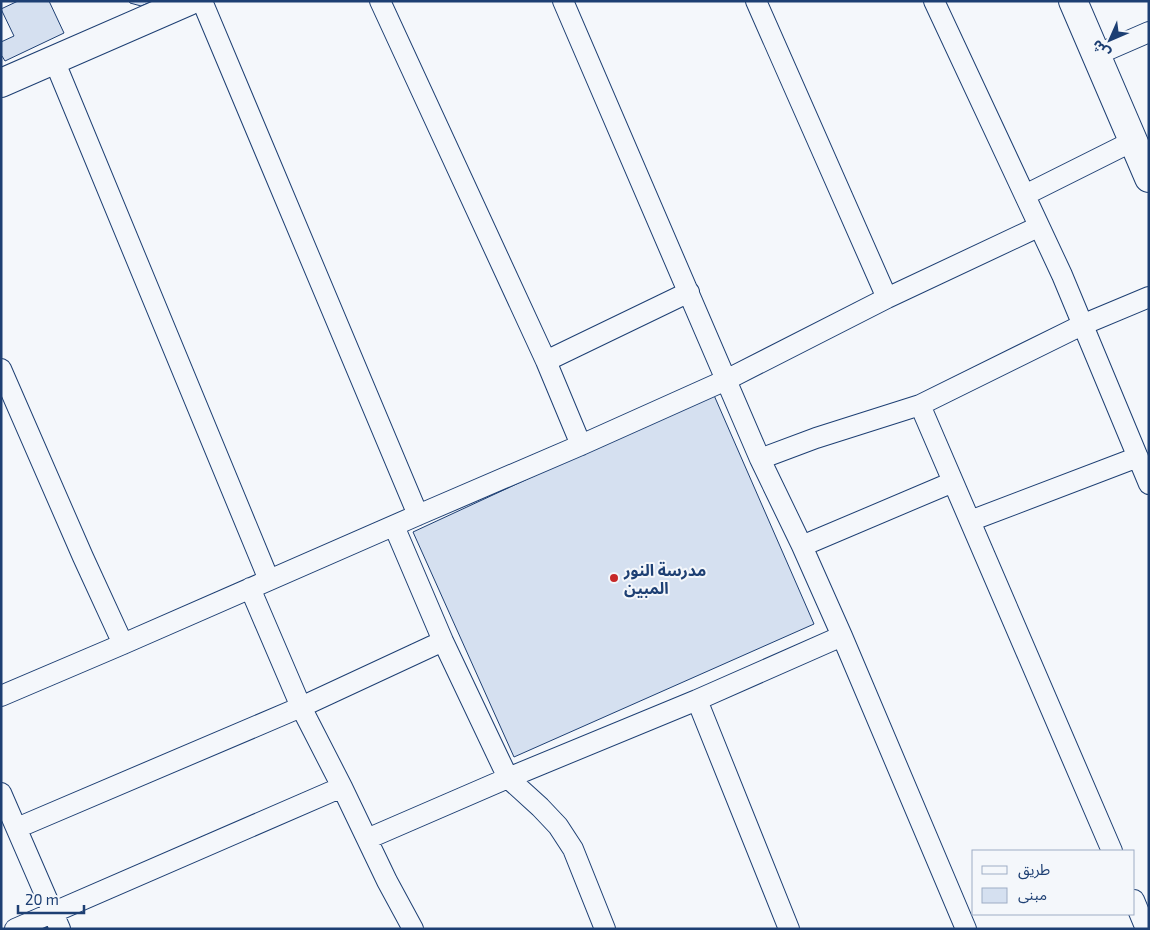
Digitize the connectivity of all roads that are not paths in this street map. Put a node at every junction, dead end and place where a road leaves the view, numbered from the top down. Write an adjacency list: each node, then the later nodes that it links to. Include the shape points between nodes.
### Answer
1 (189, 1): 10 (street)
2 (202, 1): 29 (street)
3 (380, 1): 20 (street)
4 (564, 1): 16 (street)
5 (756, 1): 18 (street)
6 (934, 1): 14 (street)
7 (1073, 1): 9 (street)
8 (1149, 32): 9 (street)
9 (1096, 55): 12 (street)
10 (54, 60): 11 (street); 33 (street)
11 (1, 83)
12 (1133, 141): 13 (street); 14 (street)
13 (1149, 178)
14 (1025, 195): 15 (street)
15 (1038, 227): 18 (street); 19 (street)
16 (689, 292): 20 (street); 22 (street)
17 (1149, 297): 19 (street)
18 (887, 298): 22 (street)
19 (1082, 325): 23 (street); 25 (street)
20 (546, 361): 24 (street)
21 (1, 369): 37 (street)
22 (726, 380): 24 (street); 26 (street)
23 (920, 405): 26 (street); 27 (street)
24 (582, 445): 29 (street)
25 (1138, 457): 28 (street); 30 (street)
26 (760, 459): 32 (street)
27 (953, 482): 30 (street); 32 (street)
28 (1149, 484)
29 (418, 515): 31 (street)
30 (970, 520): 46 (street)
31 (394, 526): 33 (street); 36 (street)
32 (802, 546): 35 (street)
33 (269, 580): 34 (street)
34 (250, 588): 37 (street); 40 (street)
35 (842, 636): 39 (street); 53 (street)
36 (444, 641): 40 (street); 41 (street)
37 (123, 644): 38 (street)
38 (1, 696)
39 (697, 700): 41 (street); 52 (street)
40 (301, 707): 42 (street); 44 (street)
41 (508, 778): 45 (street); 51 (street, via 558,826 573,848)
42 (342, 787): 45 (street); 48 (street)
43 (1, 793): 44 (street)
44 (17, 828): 48 (street)
45 (367, 839): 50 (street, via 386,882)
46 (1112, 850)
47 (1135, 902): 54 (street)
48 (56, 920): 49 (street)
49 (15, 929)
50 (413, 929)
51 (605, 929)
52 (788, 929)
53 (966, 929)
54 (1146, 929)

